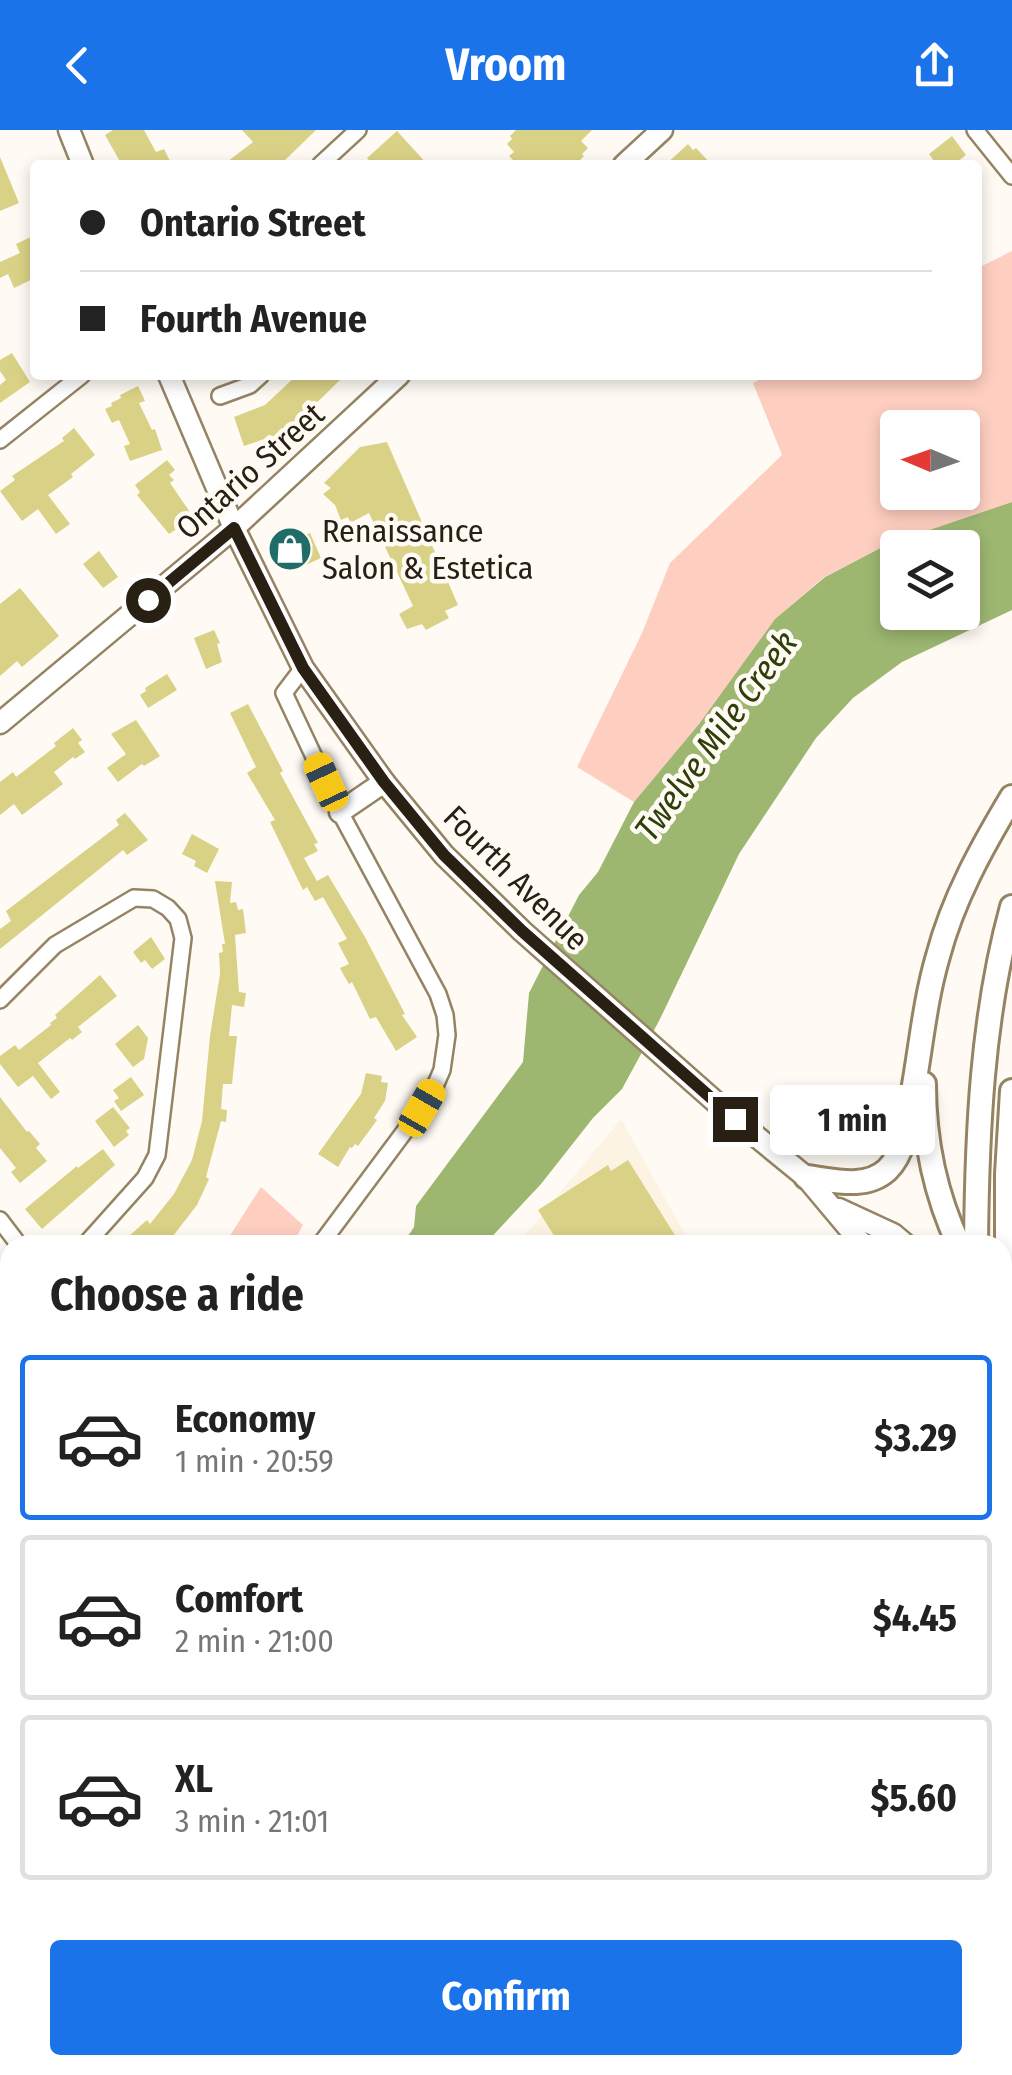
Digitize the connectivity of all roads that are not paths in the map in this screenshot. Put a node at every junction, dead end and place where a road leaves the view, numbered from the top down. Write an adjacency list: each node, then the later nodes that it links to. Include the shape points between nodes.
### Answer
1 (68, 130): 5 (main road)
2 (358, 130): 6 (street)
3 (662, 130): 7 (main road)
4 (976, 130): 8 (street)
5 (81, 160)
6 (327, 160)
7 (629, 160)
8 (1012, 176)
9 (76, 380): 14 (street)
10 (170, 380): 15 (main road, Fourth Avenue)
11 (256, 380): 13 (street)
12 (394, 380): 15 (main road, Ontario Street)
13 (220, 396)
14 (0, 440)
15 (234, 528): 16 (main road, Fourth Avenue); 17 (main road, Ontario Street)
16 (303, 668): 18 (main road, Fourth Avenue); 20 (street, via 284,693)
17 (0, 723)
18 (384, 782): 20 (main road); 25 (main road, Fourth Avenue, via 444,855 522,931)
19 (1012, 797): 23 (highway, via 954,909)
20 (340, 812): 28 (street, via 438,994 447,1035 442,1070 422,1108)
21 (1012, 906): 32 (highway, via 984,1070)
22 (0, 1000): 27 (street, via 55,944 134,898 153,899 178,919 184,938 158,1155)
23 (926, 1016): 25 (highway, via 902,1142 890,1166 856,1183); 31 (highway, via 928,1138)
24 (1012, 1091): 33 (highway)
25 (806, 1177): 26 (main road, Fourth Avenue)
26 (832, 1206): 29 (main road, Fourth Avenue); 30 (main road, Fourth Avenue)
27 (94, 1235)
28 (327, 1235)
29 (855, 1235)
30 (894, 1235)
31 (954, 1235)
32 (976, 1235)
33 (1006, 1235)

